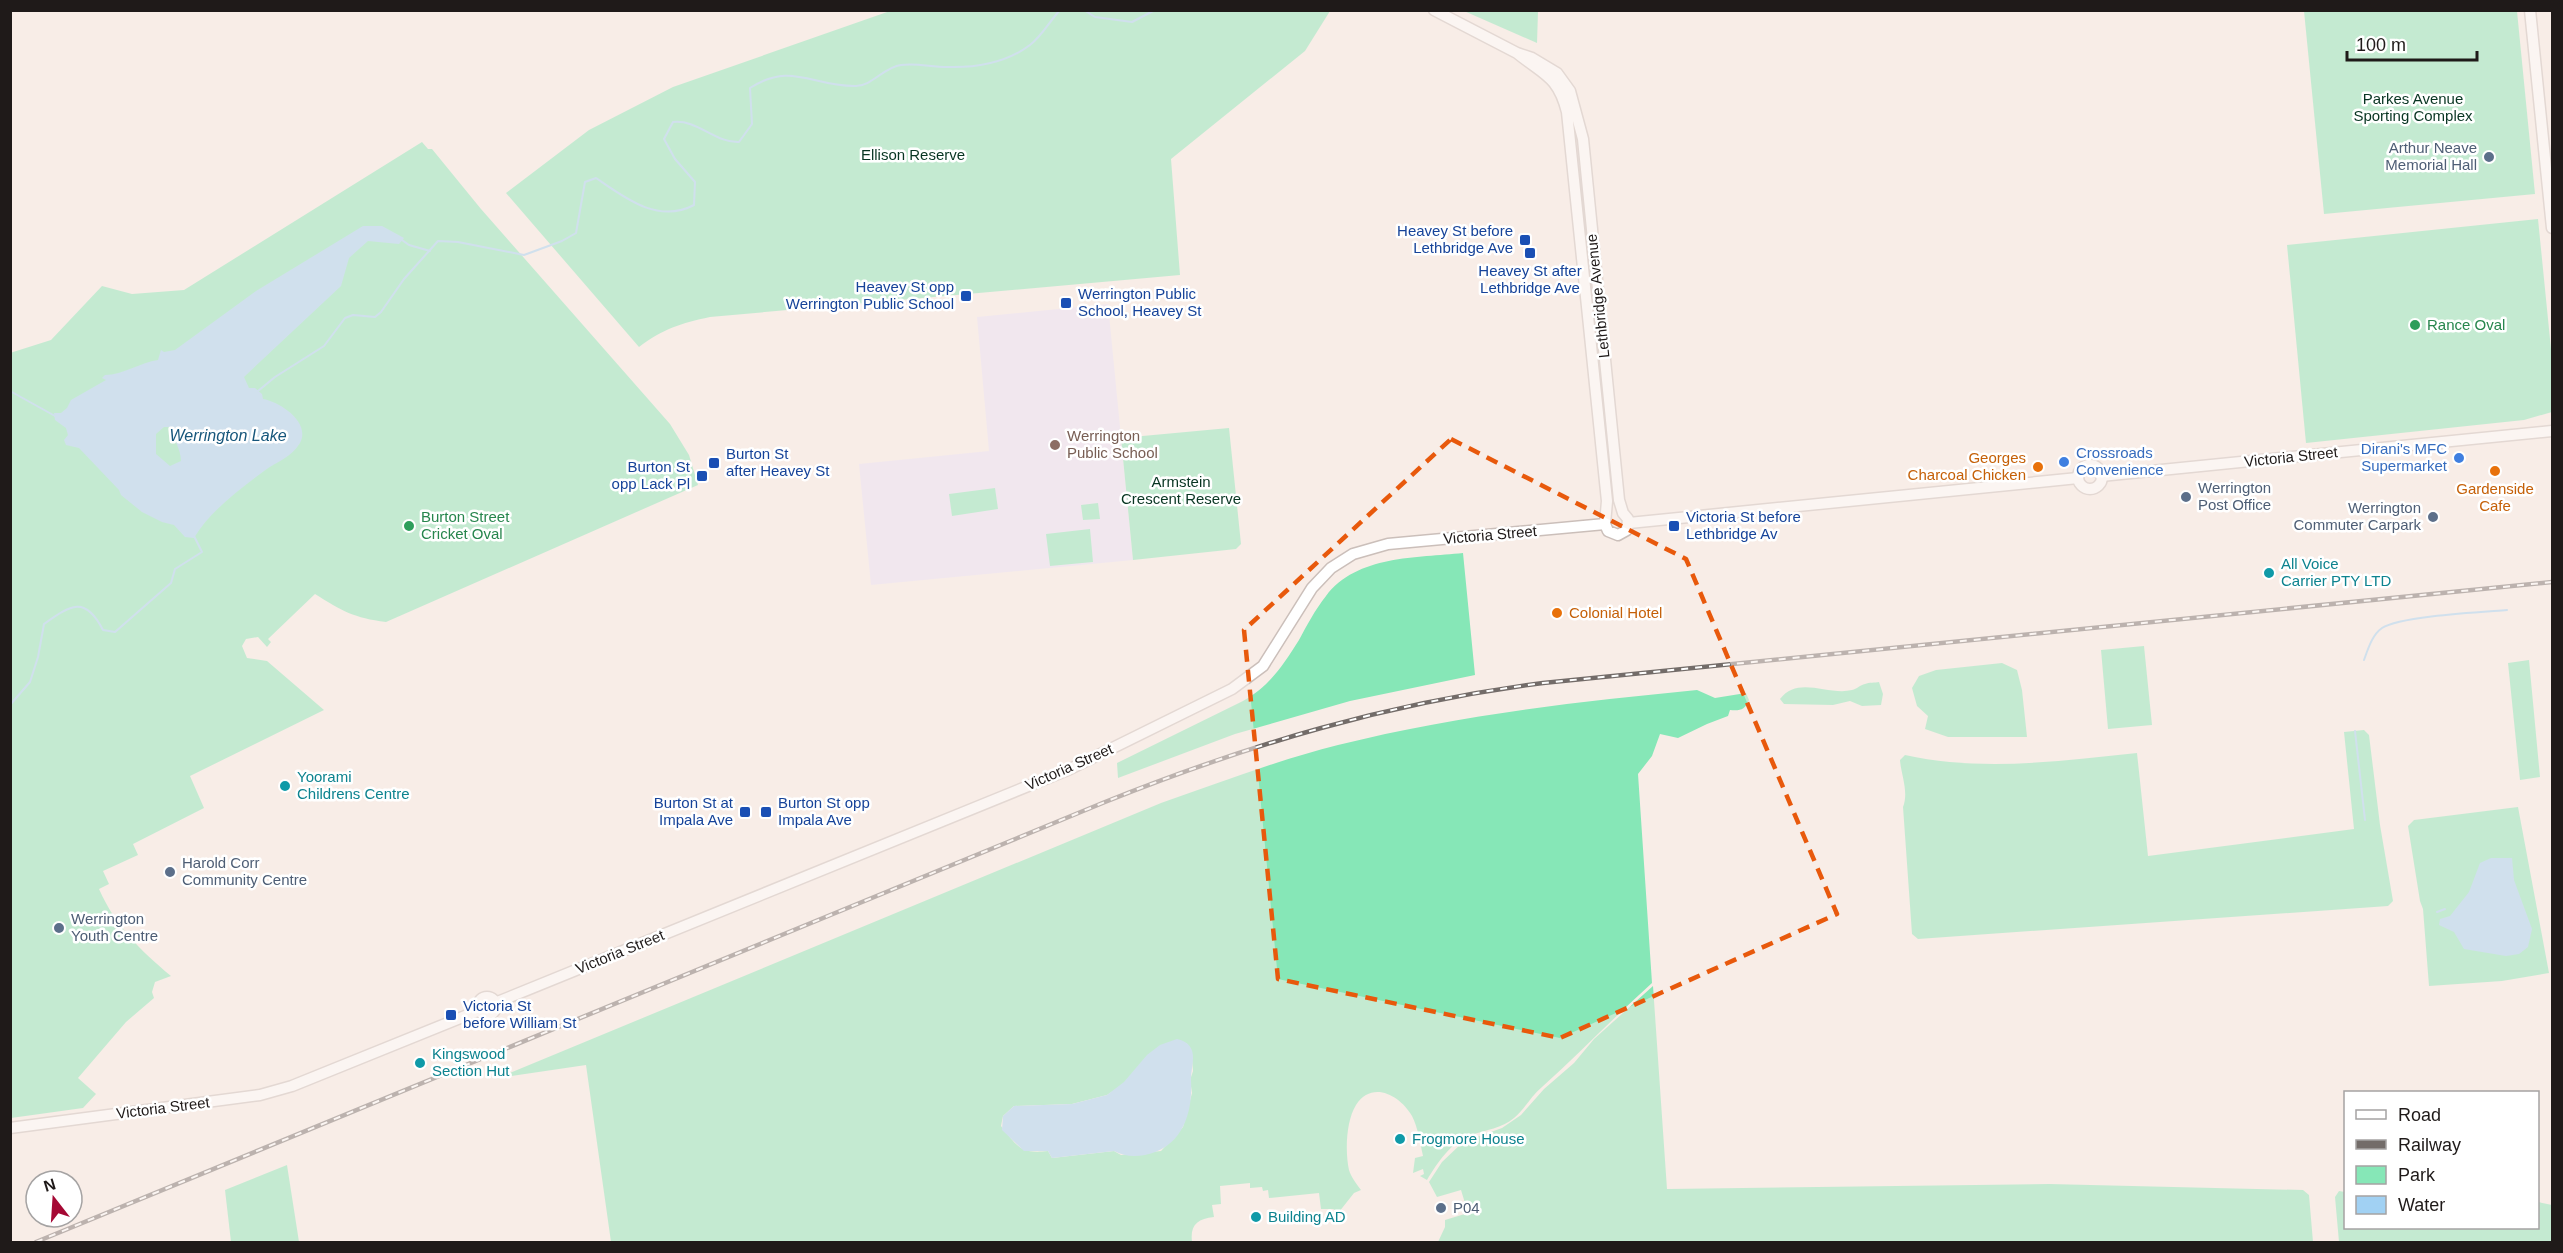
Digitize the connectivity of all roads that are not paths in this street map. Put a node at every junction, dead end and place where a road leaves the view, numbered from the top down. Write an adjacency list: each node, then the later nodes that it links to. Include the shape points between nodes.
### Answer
1 (1434, 10): 3 (street, via 1545,65)
2 (2530, 10): 4 (street)
3 (1561, 83): 8 (street, Lethbridge Avenue, via 1576,107 1583,139 1619,500); 9 (street, Lethbridge Avenue, via 1571,136)
4 (2553, 228)
5 (2553, 431): 6 (street, Victoria Street)
6 (2101, 476): 7 (street, via 2090,489 2080,484); 7 (street, via 2096,467 2089,465 2082,468)
7 (2078, 478): 8 (street)
8 (1626, 518): 9 (street, via 1615,512); 9 (street, via 1627,530 1618,535 1611,534)
9 (1606, 521): 10 (street, Victoria Street, via 1388,544 1349,555 1312,588 1268,661 1232,689 1070,769 495,1003 490,997 483,998 480,1010 275,1092)
10 (10, 1128)

